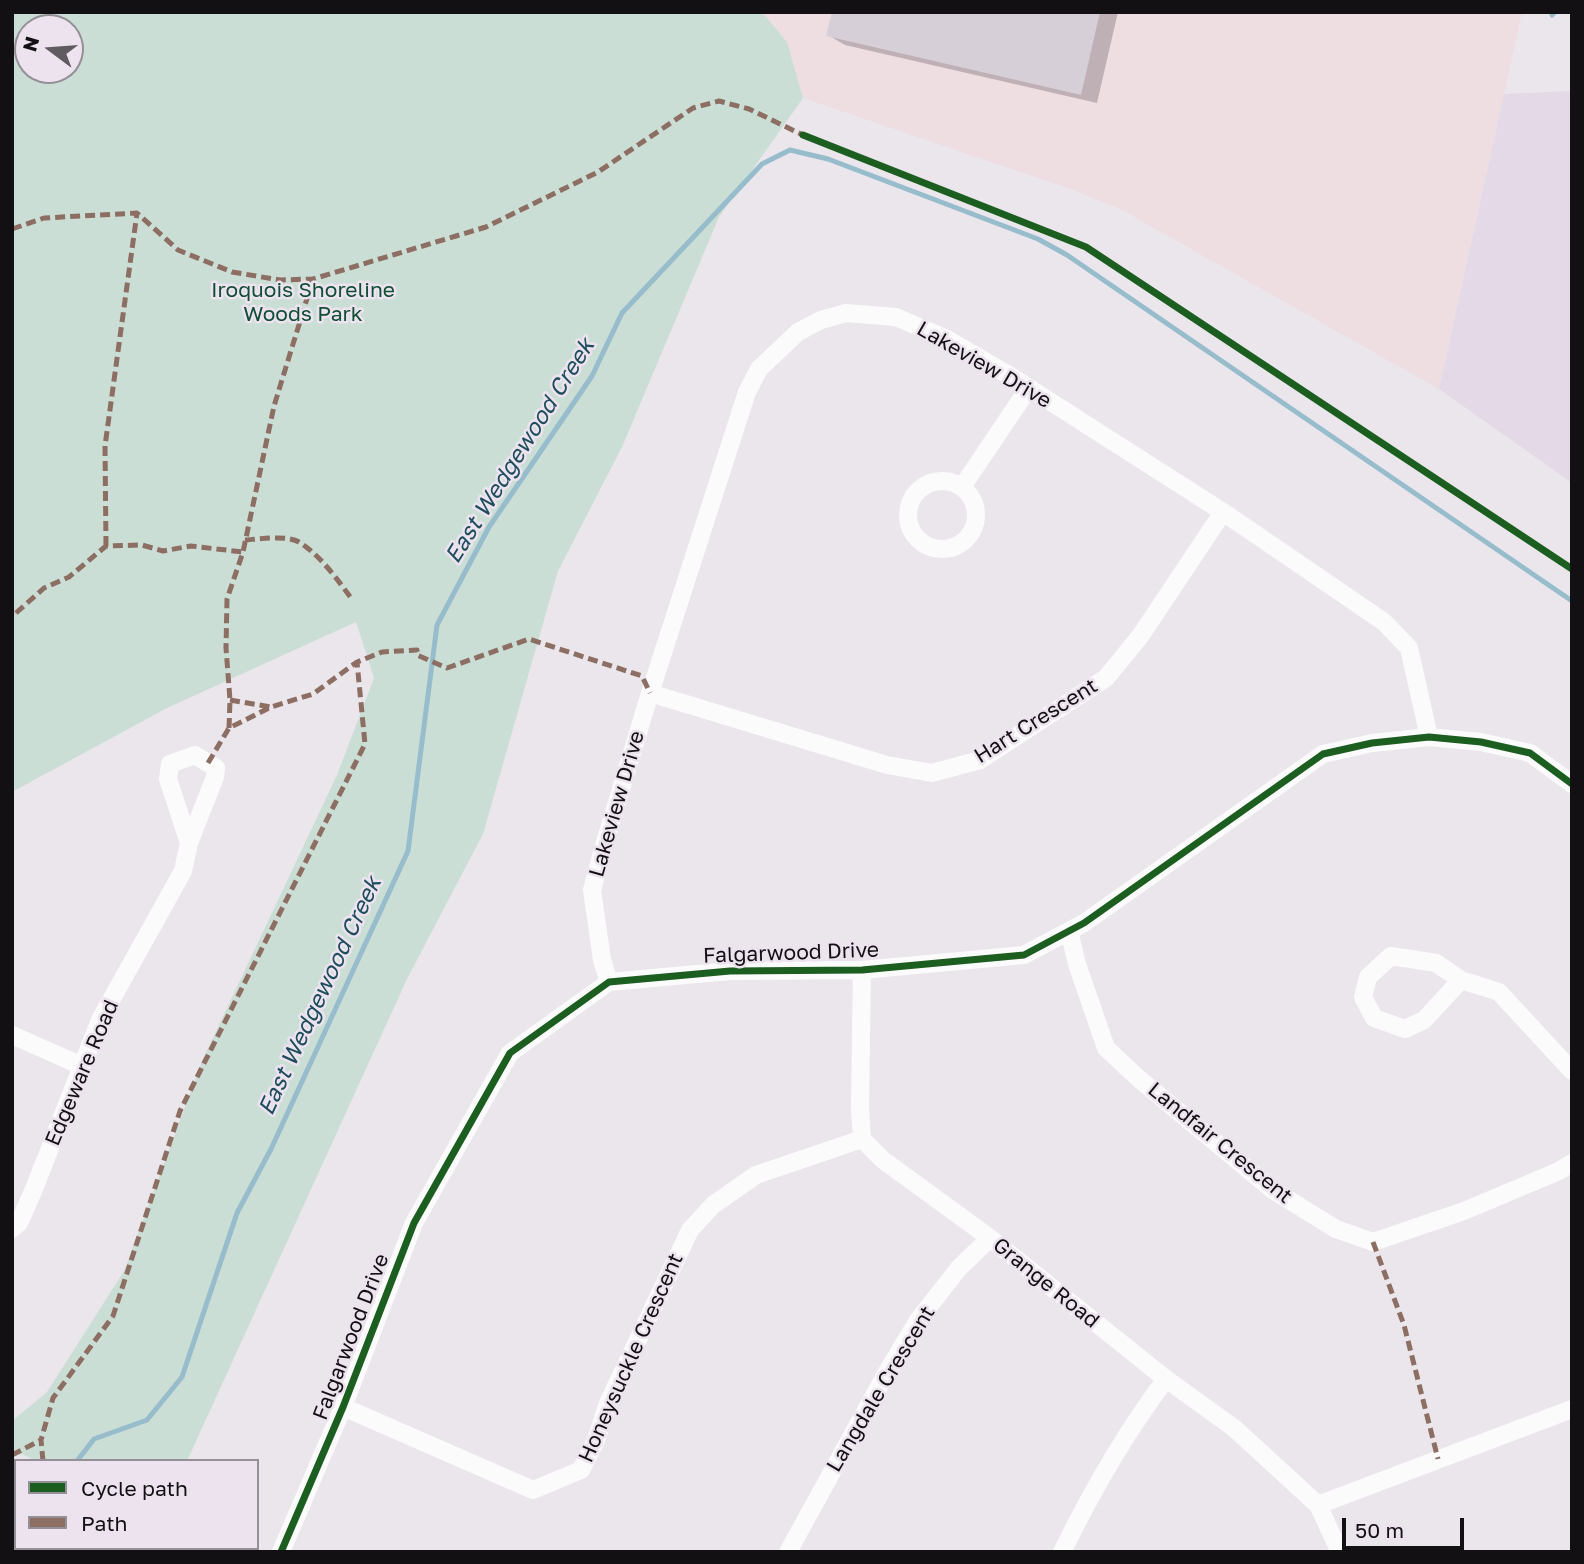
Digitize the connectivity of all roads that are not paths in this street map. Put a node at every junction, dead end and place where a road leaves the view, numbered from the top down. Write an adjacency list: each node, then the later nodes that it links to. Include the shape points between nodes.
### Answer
1 (1028, 389): 2 (street); 3 (street, Lakeview Drive); 4 (street, Lakeview Drive, via 947,340 896,317 846,313 798,332 759,369 747,392)
2 (962, 487)
3 (1223, 512): 4 (street, Hart Crescent, via 1141,635 1106,678 980,760 932,773 887,765); 5 (street, Lakeview Drive, via 1384,622 1409,648)
4 (650, 692): 11 (street, Lakeview Drive, via 592,890)
5 (1429, 737): 6 (street, Falgarwood Drive, via 1530,753); 8 (street, Falgarwood Drive, via 1323,754)
6 (1572, 784)
7 (189, 843): 13 (street, Edgeware Road, via 183,870 100,1020)
8 (1069, 931): 9 (street, Falgarwood Drive, via 1024,955); 16 (street, Landfair Crescent, via 1106,1048 1273,1190 1336,1229 1373,1242 1464,1211)
9 (862, 970): 11 (street, Falgarwood Drive, via 730,971); 15 (street)
10 (1461, 980): 10 (street, via 1436,963 1391,956 1368,977 1363,997 1374,1018 1405,1029 1424,1020); 14 (street, via 1499,992)
11 (609, 982): 20 (street, Falgarwood Drive, via 510,1053 414,1223)
12 (12, 1035): 13 (street)
13 (82, 1066): 17 (street, Edgeware Road, via 34,1189)
14 (1572, 1071)
15 (862, 1139): 18 (street, Grange Road, via 883,1160); 20 (street, Honeysuckle Crescent, via 756,1175 713,1205 690,1230 581,1470 533,1490)
16 (1572, 1163)
17 (12, 1229)
18 (989, 1238): 19 (street, Grange Road); 24 (street, Langdale Crescent, via 919,1319)
19 (1166, 1379): 22 (street, Grange Road, via 1234,1428); 25 (street, via 1135,1420)
20 (343, 1407): 23 (street, Falgarwood Drive)
21 (1572, 1409): 22 (street)
22 (1318, 1505): 26 (street, Grange Road)
23 (281, 1552)
24 (788, 1552)
25 (1062, 1552)
26 (1340, 1552)

